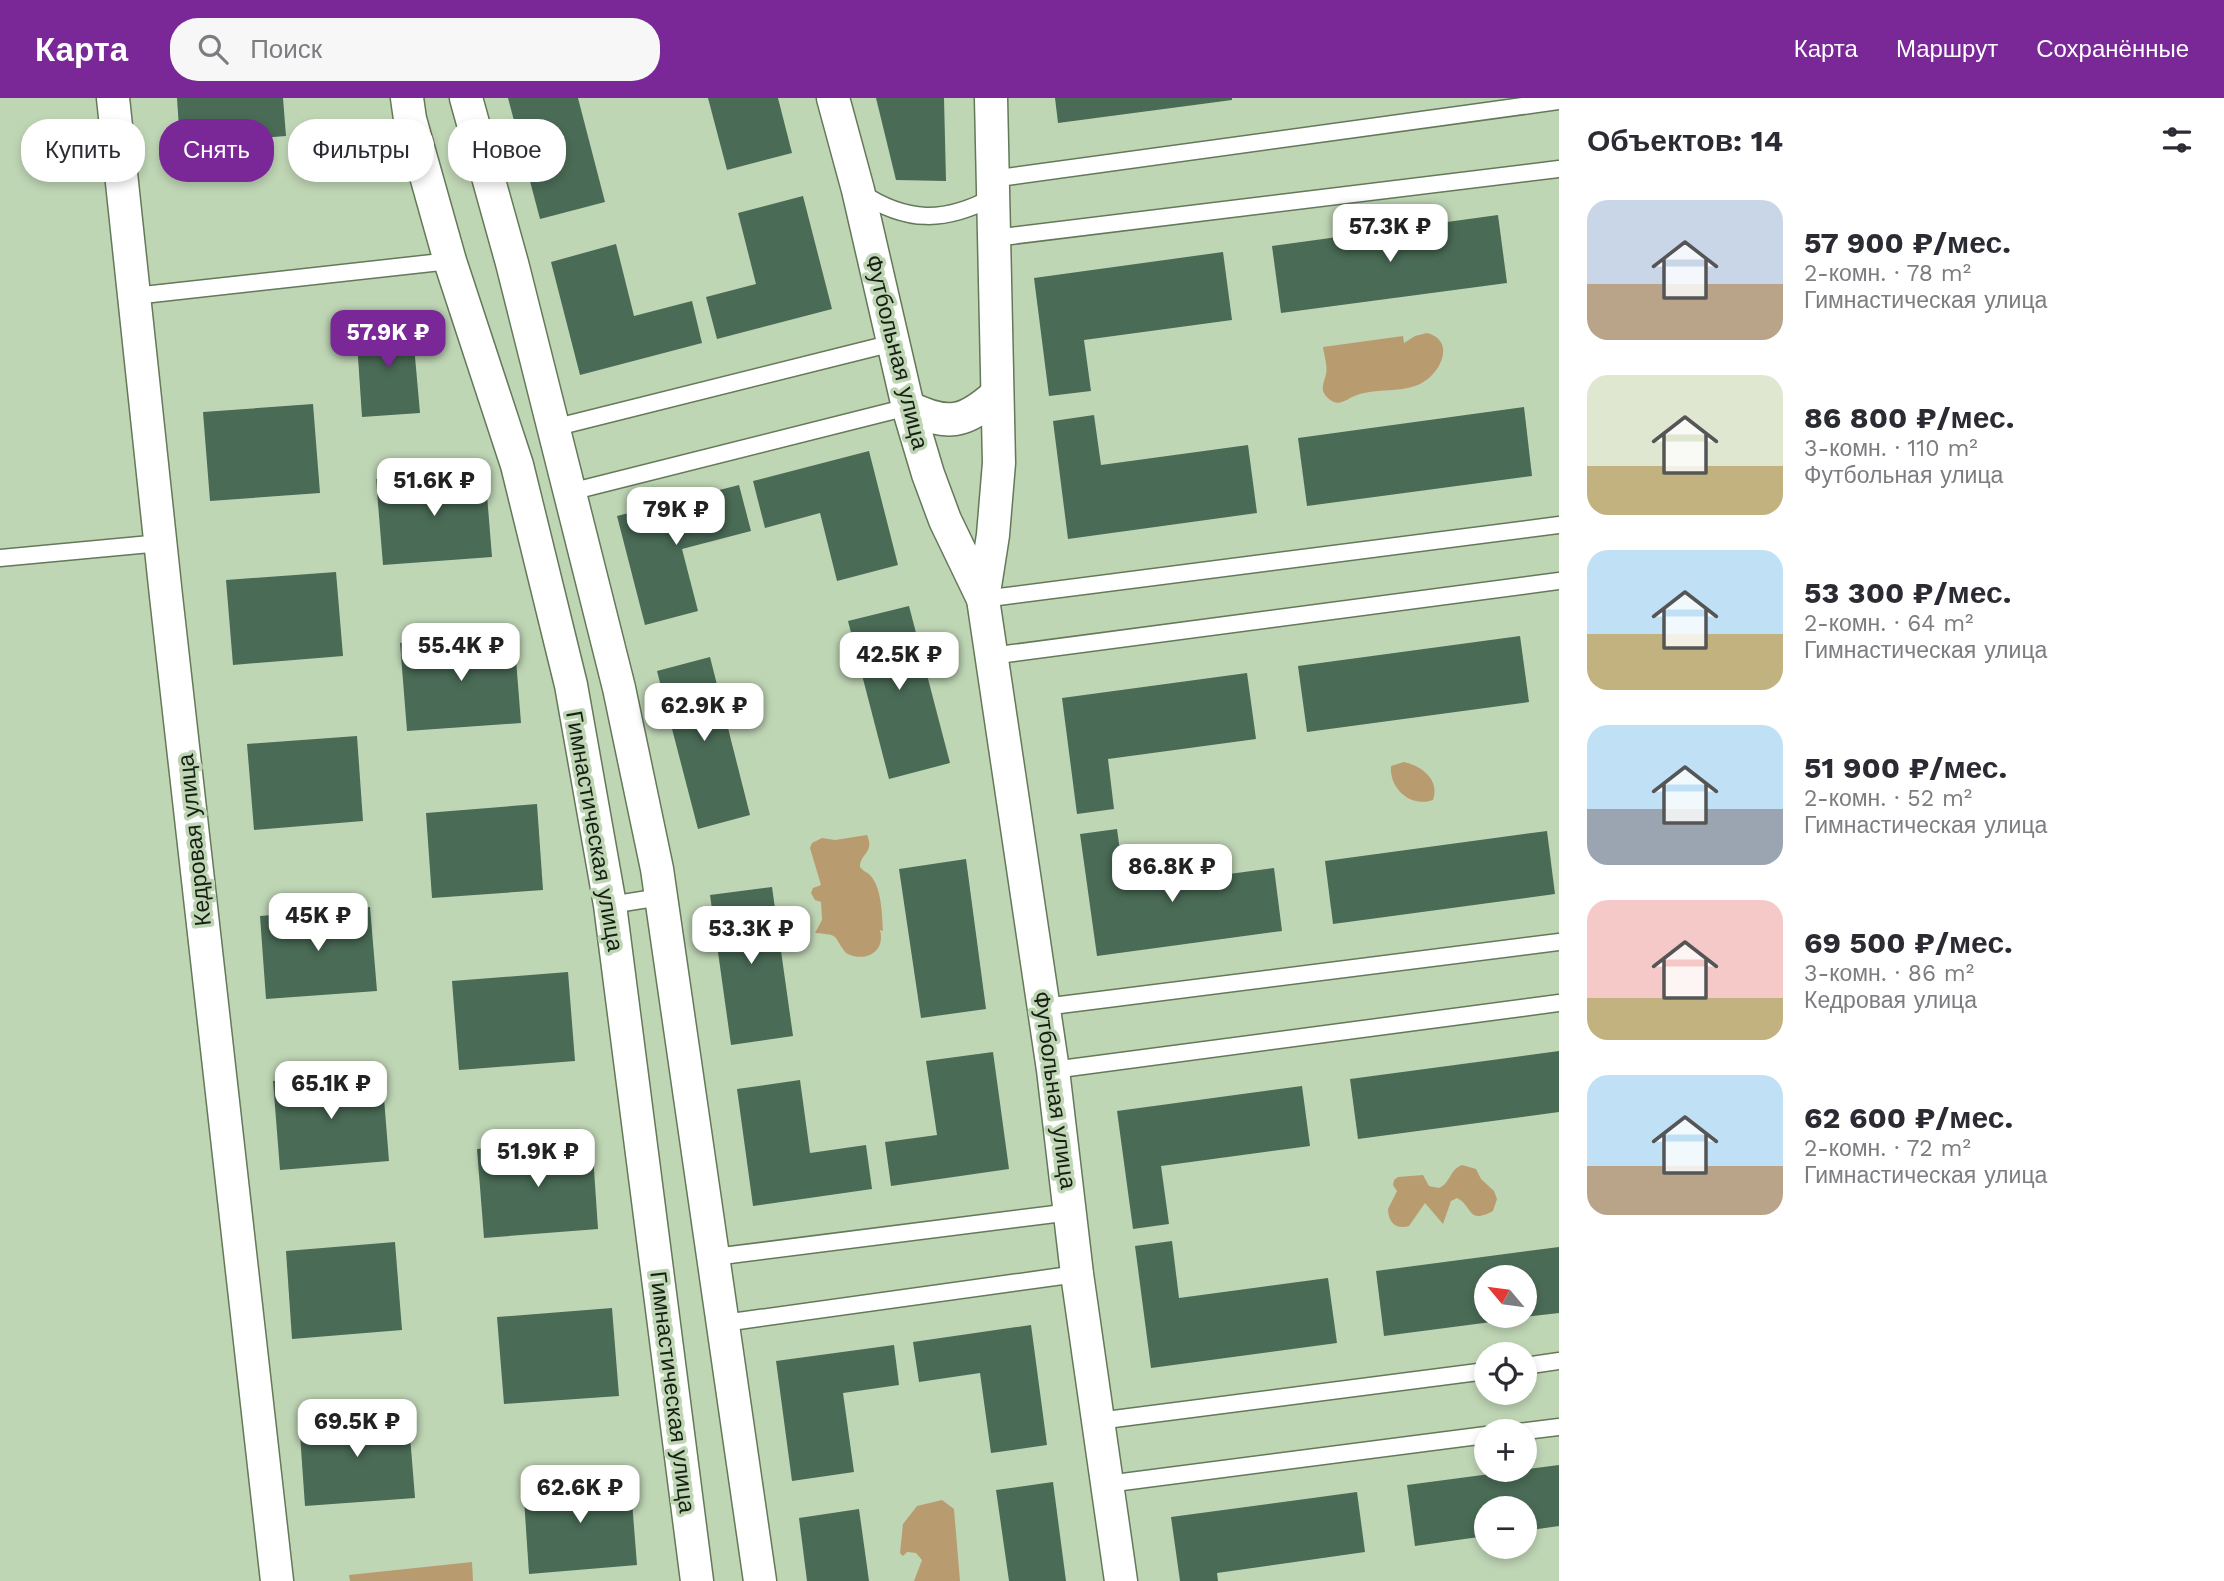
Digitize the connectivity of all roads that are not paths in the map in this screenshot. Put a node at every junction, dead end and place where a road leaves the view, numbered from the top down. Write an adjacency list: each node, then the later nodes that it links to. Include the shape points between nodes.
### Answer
1 (113, 98): 12 (street, Кедровая улица)
2 (407, 98): 11 (street, Гимнастическая улица)
3 (466, 98): 16 (street)
4 (833, 98): 9 (street, Футбольная улица)
5 (991, 98): 8 (street, Футбольная улица)
6 (1559, 101): 8 (lane)
7 (1559, 169): 10 (lane)
8 (992, 188): 9 (lane, via 960,212 924,217 878,204); 10 (street, Футбольная улица)
9 (858, 190): 13 (street, Футбольная улица)
10 (994, 238): 14 (street, Футбольная улица)
11 (450, 261): 12 (lane); 25 (street, Гимнастическая улица, via 517,465 570,685)
12 (134, 296): 19 (street, Кедровая улица)
13 (893, 343): 15 (street, Футбольная улица); 16 (lane)
14 (998, 394): 15 (street, via 977,412 961,418 929,418); 22 (street, Футбольная улица, via 999,463)
15 (908, 407): 17 (lane); 22 (street, Футбольная улица, via 945,520)
16 (553, 428): 17 (street)
17 (570, 492): 24 (street, via 619,688)
18 (1559, 525): 22 (lane)
19 (161, 543): 20 (lane); 42 (street, Кедровая улица)
20 (0, 558)
21 (1559, 581): 23 (lane)
22 (983, 599): 23 (street, Футбольная улица)
23 (991, 656): 28 (street, Футбольная улица)
24 (661, 897): 25 (lane); 31 (street)
25 (610, 905): 43 (street, Гимнастическая улица)
26 (1559, 942): 28 (lane)
27 (1559, 1003): 29 (lane)
28 (1044, 1007): 29 (street, Футбольная улица)
29 (1053, 1070): 30 (street, Футбольная улица)
30 (1071, 1212): 31 (lane); 32 (street, Футбольная улица)
31 (714, 1257): 33 (street)
32 (1077, 1273): 33 (lane); 37 (street, Футбольная улица)
33 (724, 1323): 44 (street)
34 (1559, 1361): 35 (lane)
35 (1537, 1364)
36 (1474, 1373): 37 (lane)
37 (1098, 1421): 41 (street, Футбольная улица)
38 (1559, 1427): 39 (lane)
39 (1537, 1430)
40 (1474, 1437): 41 (lane)
41 (1107, 1484): 45 (street, Футбольная улица)
42 (277, 1581)
43 (697, 1581)
44 (760, 1581)
45 (1121, 1581)

